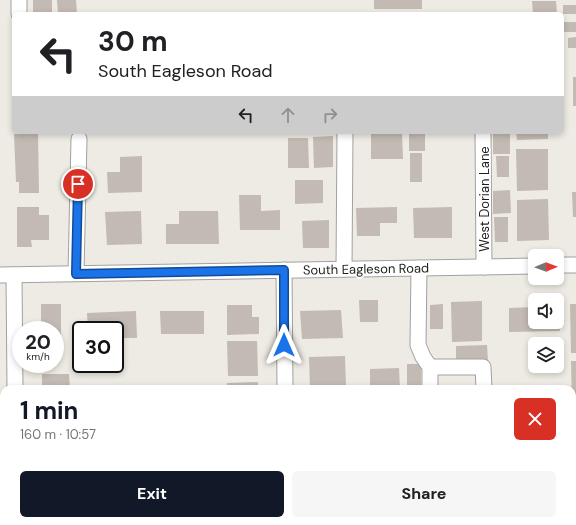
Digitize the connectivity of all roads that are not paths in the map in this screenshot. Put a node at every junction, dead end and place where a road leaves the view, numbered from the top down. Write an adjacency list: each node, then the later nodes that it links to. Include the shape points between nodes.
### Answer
1 (19, 0): 2 (street)
2 (19, 12)
3 (345, 134): 11 (street)
4 (483, 134): 8 (street, West Dorian Lane)
5 (79, 139): 13 (street)
6 (564, 265): 7 (street)
7 (576, 265)
8 (484, 266): 9 (street, South Eagleson Road); 10 (street, South Eagleson Road)
9 (528, 266)
10 (419, 268): 11 (street, South Eagleson Road); 15 (street, via 418,345)
11 (344, 269): 12 (street, South Eagleson Road)
12 (284, 270): 13 (street, South Eagleson Road); 17 (street)
13 (76, 274): 14 (street, South Eagleson Road)
14 (7, 275): 16 (street)
15 (430, 367): 18 (street); 19 (street, via 483,367)
16 (15, 385)
17 (285, 385)
18 (430, 385)
19 (484, 385)

